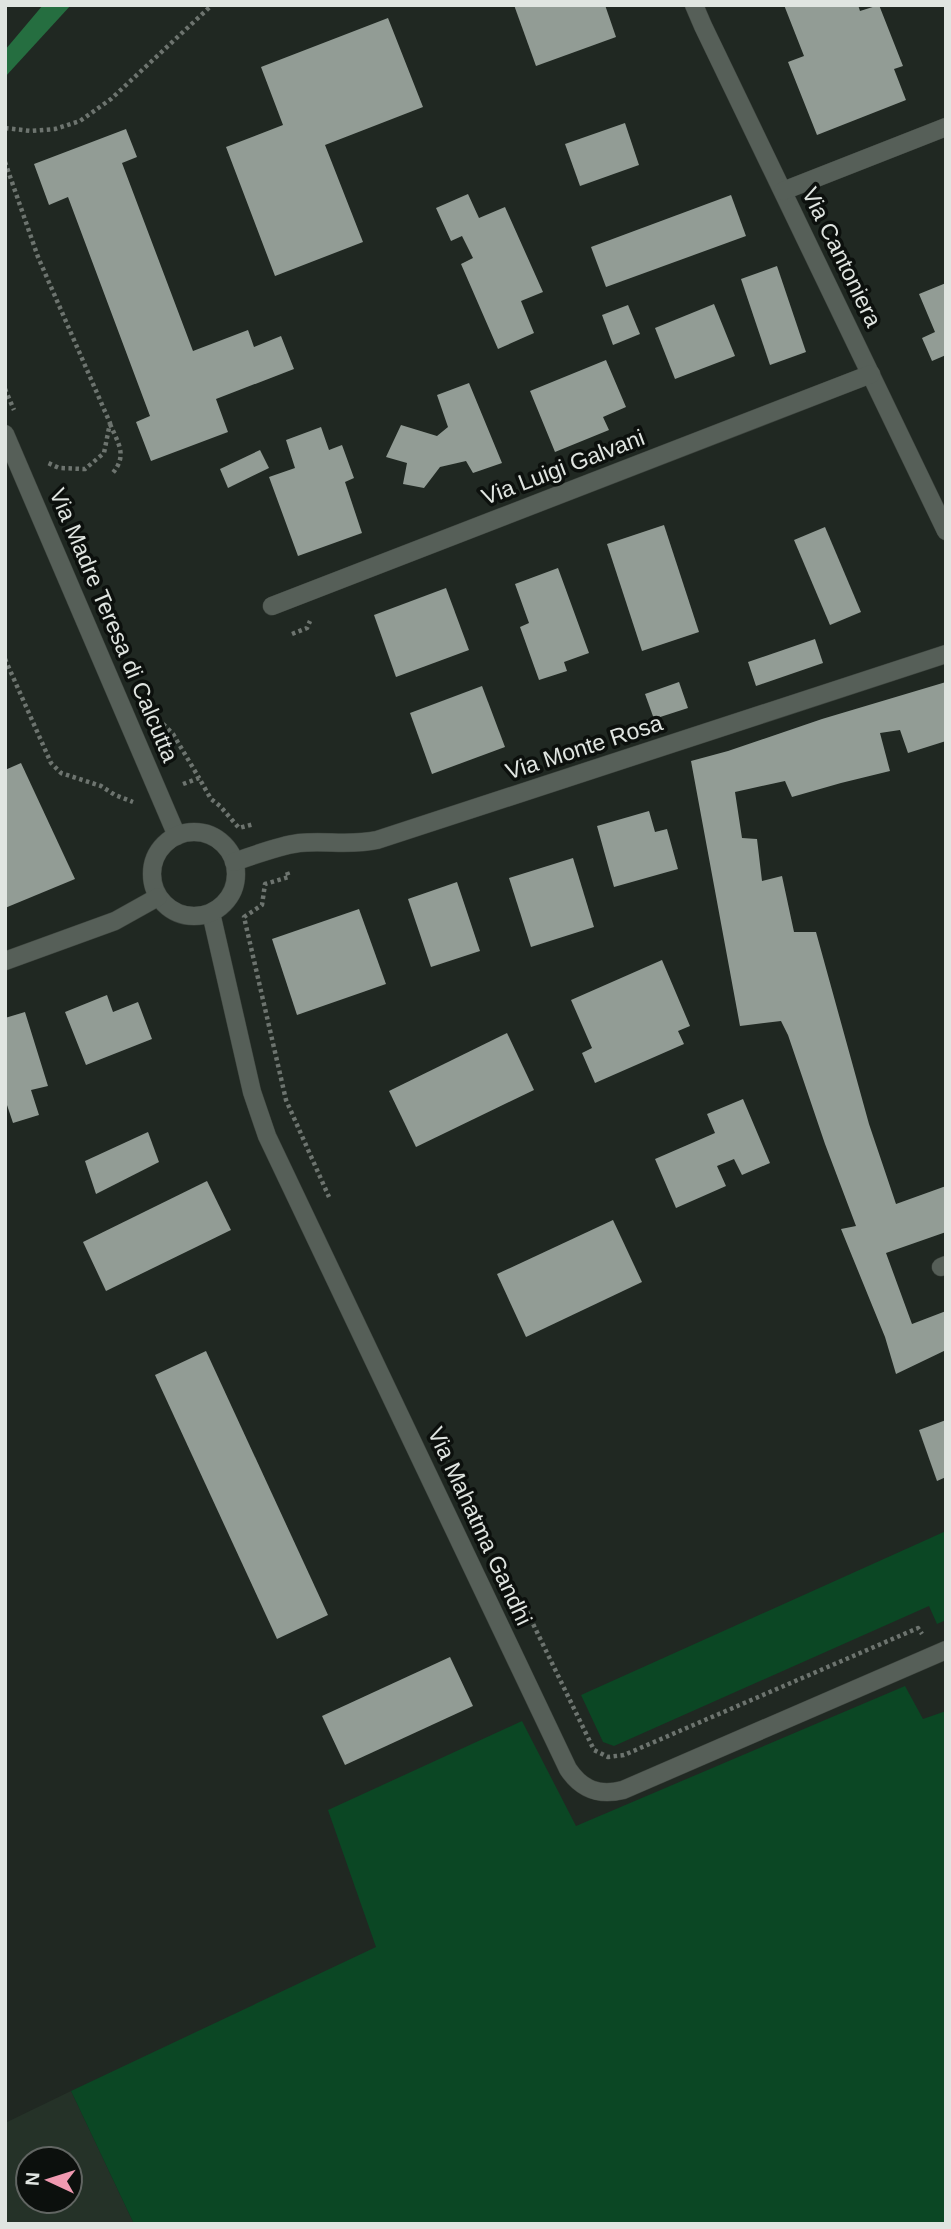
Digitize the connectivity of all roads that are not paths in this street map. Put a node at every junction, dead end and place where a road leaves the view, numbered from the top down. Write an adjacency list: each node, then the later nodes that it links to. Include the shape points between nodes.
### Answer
1 (694, 5): 3 (street, Via Cantoniera)
2 (946, 127): 3 (street)
3 (783, 191): 4 (street, Via Cantoniera)
4 (871, 374): 6 (street, Via Cantoniera); 7 (street, Via Luigi Galvani)
5 (5, 434): 9 (street, Via Madre Teresa di Calcutta)
6 (946, 531)
7 (272, 606)
8 (946, 654): 10 (street, Via Monte Rosa, via 377,840 299,843)
9 (177, 835): 10 (street, via 191,832 218,840); 11 (street, via 154,862)
10 (234, 862): 12 (street, via 234,887 221,907)
11 (158, 897): 12 (street, via 176,913); 13 (street, via 115,921)
12 (211, 913): 14 (street, Via Mahatma Gandhi, via 252,1092 267,1136 575,1780 597,1793 623,1790)
13 (5, 961)
14 (939, 1653)

